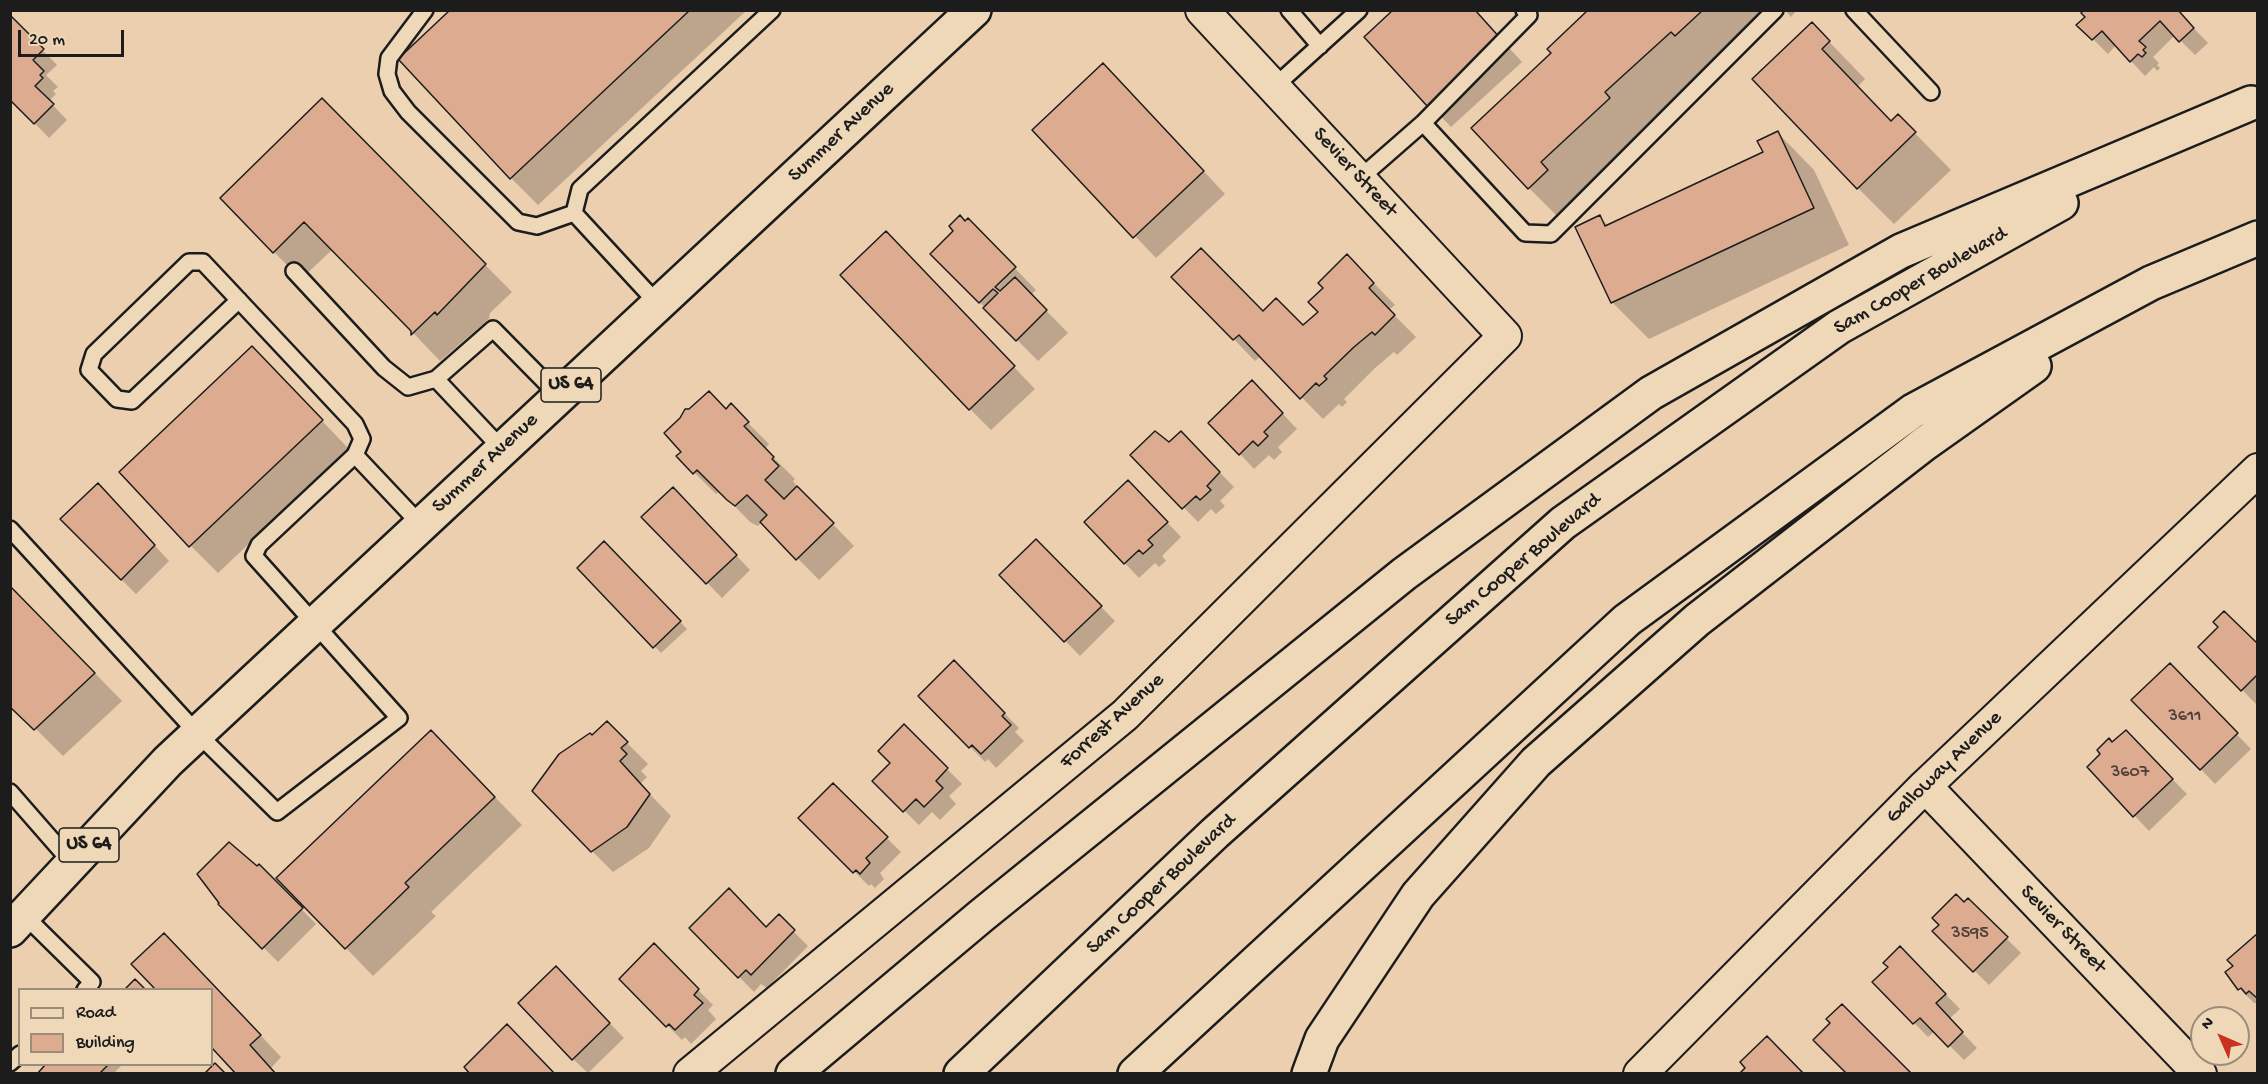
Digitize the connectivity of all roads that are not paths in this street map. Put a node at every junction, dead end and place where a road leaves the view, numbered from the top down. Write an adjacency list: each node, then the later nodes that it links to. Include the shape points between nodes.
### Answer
1 (425, 10): 16 (lane, via 389,58 387,74 392,91 518,222 537,226)
2 (771, 10): 16 (lane, via 580,189)
3 (974, 10): 21 (main road, Summer Avenue / US 64)
4 (1202, 10): 11 (street, Sevier Street)
5 (1289, 10): 10 (lane)
6 (1359, 10): 10 (lane)
7 (1524, 10): 14 (lane, via 1529,15)
8 (1775, 10): 14 (lane, via 1551,234 1525,232)
9 (1854, 10): 12 (lane)
10 (1320, 46): 11 (lane)
11 (1274, 87): 15 (street, Sevier Street)
12 (1931, 92)
13 (2254, 101): 38 (main road, via 1900,251 1651,393 1404,574); 39 (main road, Sam Cooper Boulevard, via 1839,327 1563,523 1215,833)
14 (1423, 123): 15 (lane)
15 (1359, 179): 22 (street, Sevier Street)
16 (574, 213): 21 (lane)
17 (2258, 238): 19 (main road)
18 (294, 271): 23 (lane, via 384,368 408,387)
19 (2151, 283): 40 (main road, via 1913,411 1627,620); 41 (main road, via 1924,444 1697,620 1536,762 1418,896 1322,1039)
20 (238, 300): 20 (lane, via 204,262 189,262 94,354 89,370 117,399 132,401); 26 (lane, via 355,424 362,439)
21 (658, 304): 24 (main road, Summer Avenue / US 64)
22 (1505, 336): 37 (street, Forrest Avenue, via 1125,716)
23 (436, 379): 24 (lane, via 493,329); 25 (lane)
24 (559, 396): 25 (main road, Summer Avenue / US 64)
25 (502, 449): 28 (main road, Summer Avenue / US 64)
26 (355, 455): 28 (lane); 30 (lane, via 259,545 254,556)
27 (2258, 470): 32 (street, Galloway Avenue)
28 (421, 525): 30 (main road, Summer Avenue / US 64)
29 (10, 529): 31 (lane)
30 (314, 623): 31 (main road, Summer Avenue / US 64); 31 (lane, via 399,718 277,812)
31 (197, 733): 34 (main road, Summer Avenue / US 64)
32 (1925, 786): 42 (street, Galloway Avenue); 43 (street, Sevier Street)
33 (10, 792): 34 (lane)
34 (72, 863): 35 (main road, Summer Avenue / US 64)
35 (17, 922): 36 (lane, via 92,982)
36 (87, 988)
37 (690, 1074)
38 (793, 1074)
39 (961, 1074)
40 (1135, 1074)
41 (1309, 1074)
42 (1640, 1074)
43 (2200, 1074)

